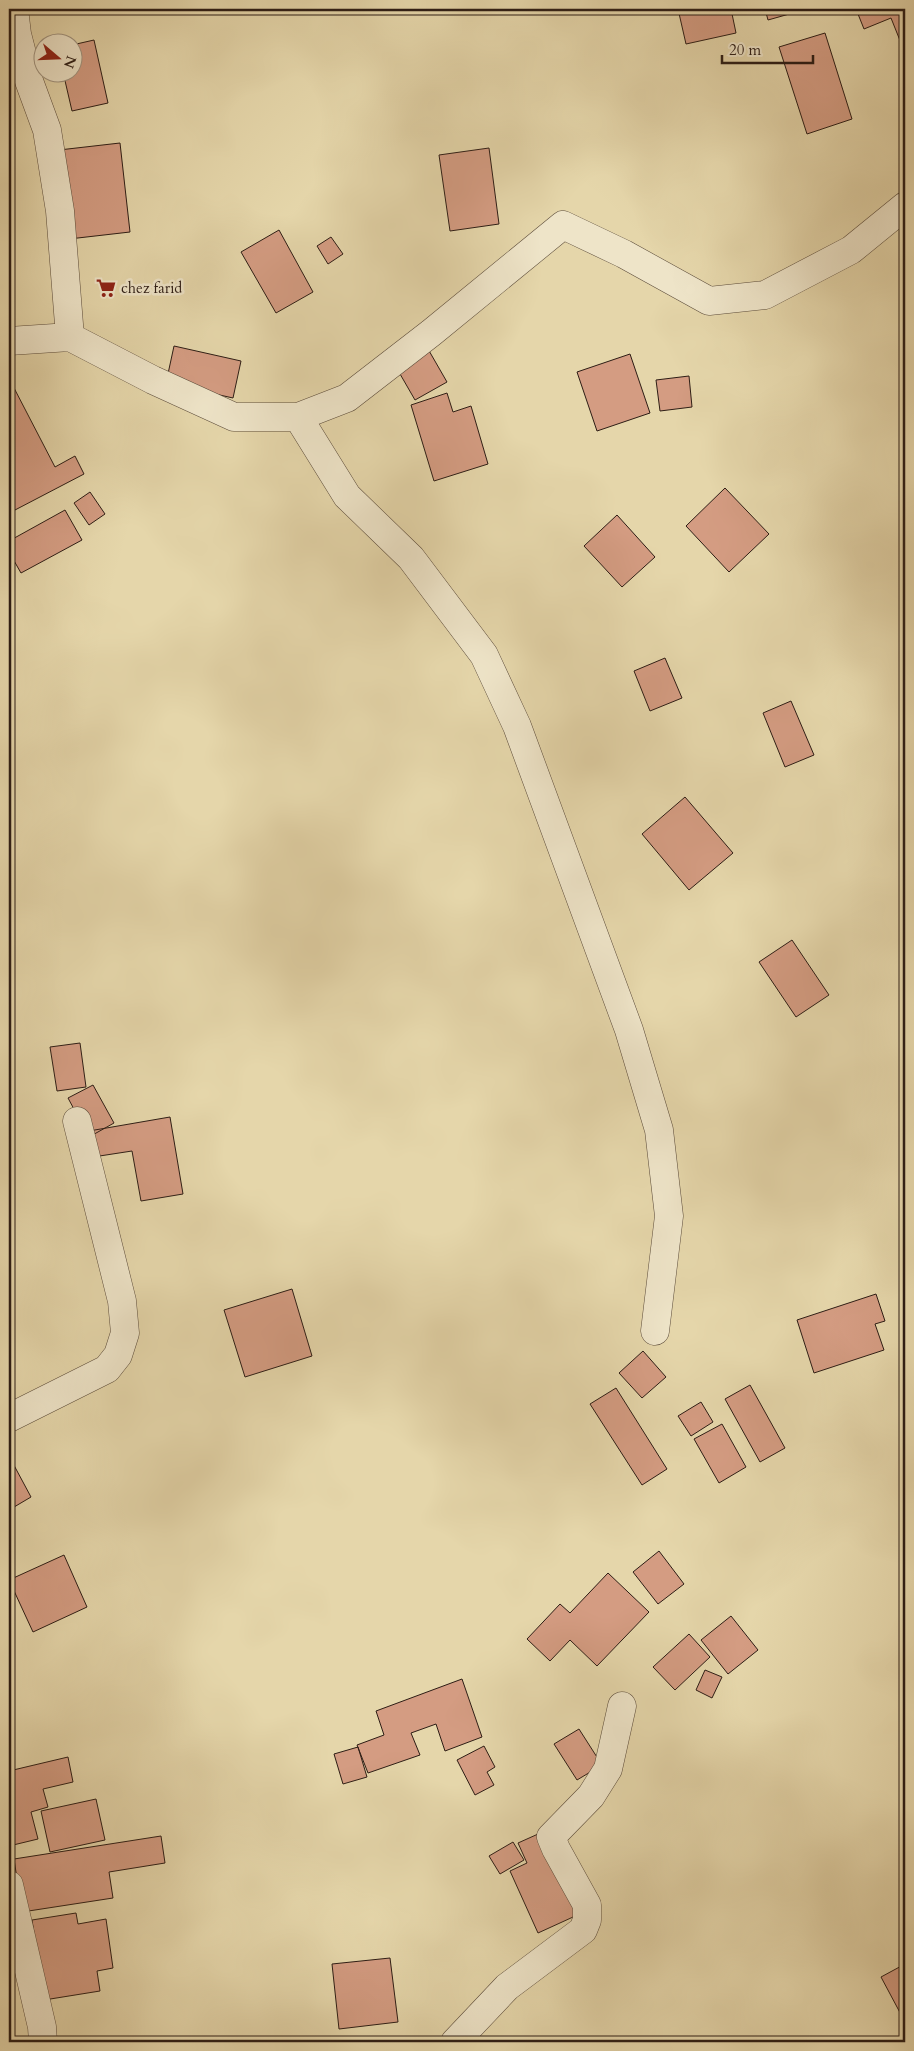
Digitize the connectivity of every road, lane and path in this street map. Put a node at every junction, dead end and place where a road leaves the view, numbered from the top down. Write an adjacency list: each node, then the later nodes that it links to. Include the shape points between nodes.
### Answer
1 (14, 9): 2 (street)
2 (19, 82): 4 (street, via 48,139 60,211)
3 (905, 206): 6 (street, via 851,250 765,295 709,301 563,225 431,334 347,398)
4 (70, 337): 5 (street); 6 (street, via 234,417)
5 (9, 341)
6 (298, 417): 8 (street, via 347,496 411,558 484,655 517,726 629,1030 659,1130 669,1216)
7 (77, 1121): 9 (street, via 122,1301 125,1333 118,1355 107,1369)
8 (655, 1331)
9 (9, 1418)
10 (622, 1706): 13 (street, via 608,1769 591,1796 551,1837 587,1905 583,1930 507,1987)
11 (9, 1885): 12 (street)
12 (43, 2042)
13 (455, 2042)

